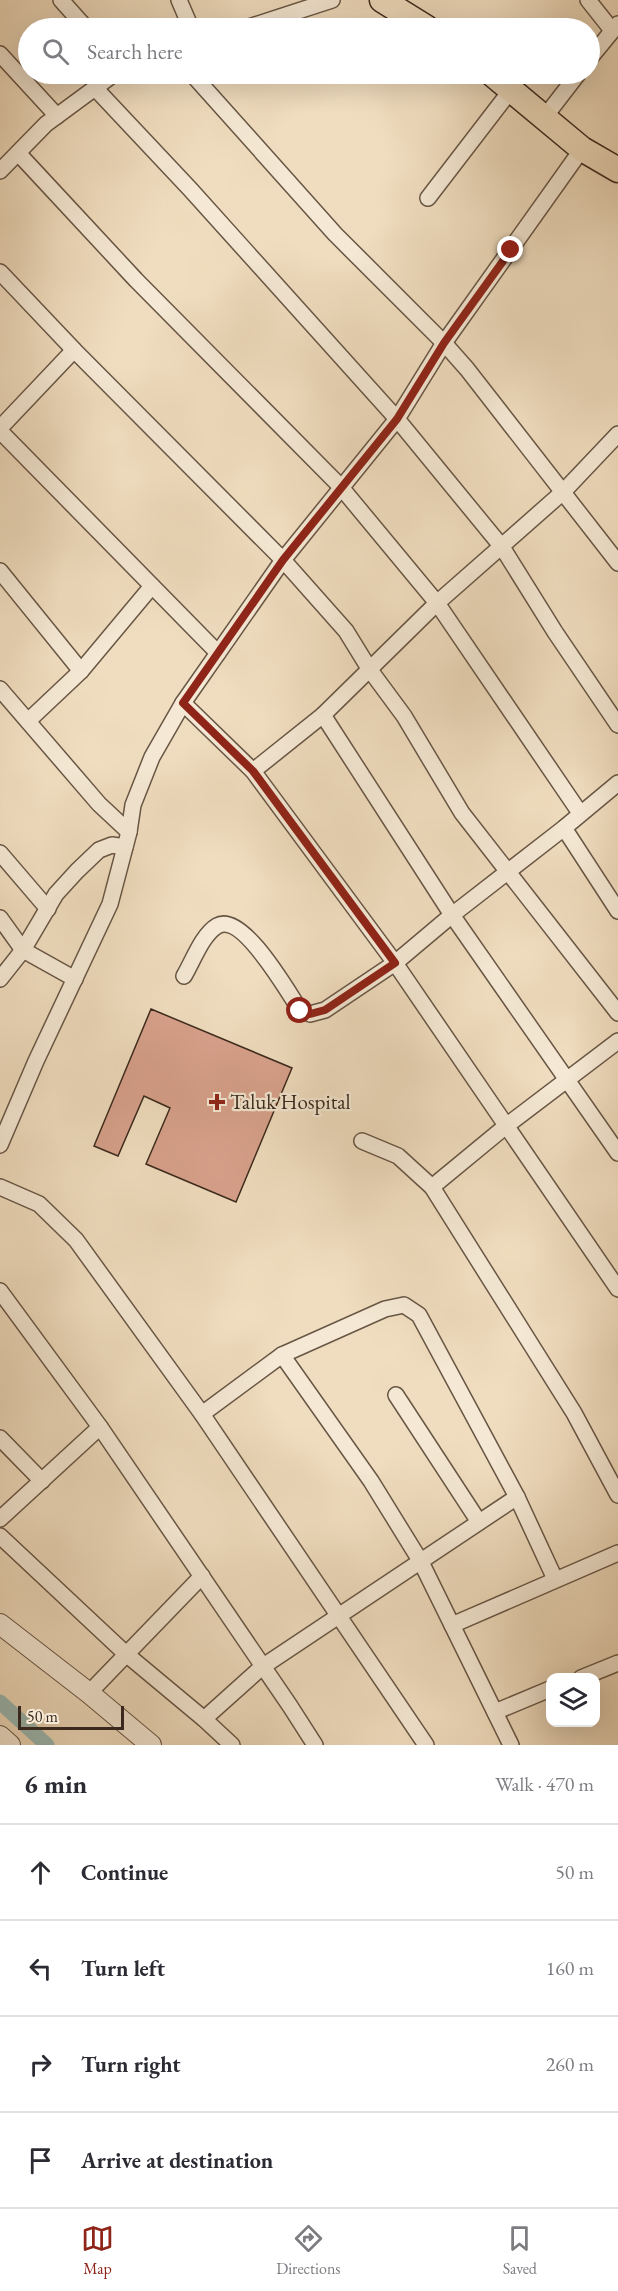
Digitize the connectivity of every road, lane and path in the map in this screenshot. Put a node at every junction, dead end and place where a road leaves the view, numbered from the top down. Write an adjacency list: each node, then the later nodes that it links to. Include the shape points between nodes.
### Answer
1 (61, 0): 6 (street)
2 (179, 0): 7 (street)
3 (332, 0): 8 (street)
4 (382, 0): 9 (main road)
5 (588, 0): 10 (street)
6 (77, 18)
7 (187, 18)
8 (277, 18)
9 (411, 18)
10 (615, 26): 11 (street)
11 (600, 45)
12 (0, 54): 13 (street)
13 (18, 74)
14 (28, 84): 21 (street)
15 (100, 84): 19 (street)
16 (201, 84): 29 (street, via 335,234)
17 (504, 84): 20 (main road)
18 (570, 84): 22 (street)
19 (95, 88): 21 (street); 31 (street)
20 (511, 90): 22 (main road); 27 (street)
21 (57, 116): 24 (street)
22 (544, 118): 23 (main road)
23 (582, 149): 25 (main road); 29 (street)
24 (18, 153): 26 (street); 34 (street, via 136,280)
25 (618, 170)
26 (0, 171)
27 (428, 198)
28 (0, 272): 30 (street)
29 (444, 343): 31 (street); 35 (street)
30 (74, 350): 32 (street); 37 (street)
31 (397, 419): 34 (street); 36 (street)
32 (0, 430): 40 (street)
33 (618, 434): 35 (street)
34 (340, 486): 37 (street); 41 (street)
35 (563, 492): 36 (street); 38 (street)
36 (502, 547): 41 (street); 49 (street)
37 (283, 560): 42 (street); 43 (street, via 346,631)
38 (618, 563)
39 (0, 571): 44 (street)
40 (152, 586): 42 (street); 44 (street)
41 (437, 603): 43 (street); 52 (street)
42 (218, 653): 46 (street)
43 (370, 670): 47 (street); 57 (street, via 404,716 462,813)
44 (81, 671): 48 (street)
45 (0, 689): 48 (street)
46 (183, 703): 50 (street); 54 (street, via 152,758 134,805)
47 (323, 715): 50 (street); 60 (street)
48 (28, 721): 54 (street, via 99,804)
49 (618, 725)
50 (253, 771): 63 (street)
51 (618, 783): 52 (street)
52 (580, 813): 53 (street)
53 (564, 828): 57 (street); 59 (street)
54 (129, 831): 55 (street)
55 (125, 847): 58 (street, via 112,845 99,850 56,894); 66 (street, via 110,904)
56 (0, 853): 58 (street)
57 (508, 871): 60 (street); 67 (street)
58 (48, 909): 62 (street)
59 (618, 911)
60 (452, 915): 63 (street); 69 (street)
61 (0, 918): 62 (street)
62 (23, 950): 65 (street); 66 (street)
63 (395, 963): 64 (street, via 325,1010 310,1014 300,1011 244,933 224,923 209,933); 70 (street)
64 (184, 976)
65 (0, 979)
66 (75, 979): 72 (street)
67 (618, 1013)
68 (618, 1041): 69 (street)
69 (569, 1080): 70 (street); 73 (street)
70 (506, 1126): 75 (street); 76 (street)
71 (362, 1141): 75 (street, via 398,1156)
72 (0, 1145)
73 (618, 1153)
74 (0, 1186): 80 (street, via 39,1204 76,1240)
75 (432, 1187): 84 (street, via 574,1413)
76 (618, 1289)
77 (0, 1291): 81 (street)
78 (282, 1354): 80 (street); 85 (street, via 396,1305 413,1309); 90 (street, via 371,1481)
79 (396, 1395): 87 (street)
80 (202, 1414): 93 (street)
81 (100, 1427): 83 (street); 91 (street)
82 (0, 1438): 83 (street)
83 (42, 1481): 86 (street)
84 (618, 1495)
85 (517, 1497): 87 (street); 92 (street)
86 (0, 1519)
87 (479, 1522): 90 (street)
88 (0, 1536): 96 (street)
89 (618, 1553): 92 (street)
90 (420, 1562): 93 (street); 95 (street)
91 (202, 1576): 96 (street); 98 (street)
92 (555, 1579): 95 (street)
93 (340, 1617): 98 (street); 109 (street)
94 (0, 1624): 101 (street)
95 (452, 1625): 102 (street)
96 (126, 1654): 101 (street); 103 (street)
97 (618, 1663): 99 (street)
98 (262, 1667): 103 (street); 108 (street)
99 (591, 1673)
100 (546, 1691): 102 (street)
101 (89, 1693): 106 (street)
102 (495, 1712): 110 (street)
103 (204, 1719): 107 (street)
104 (0, 1736): 105 (street)
105 (10, 1745)
106 (151, 1745)
107 (232, 1745)
108 (315, 1745)
109 (426, 1745)
110 (510, 1745)

